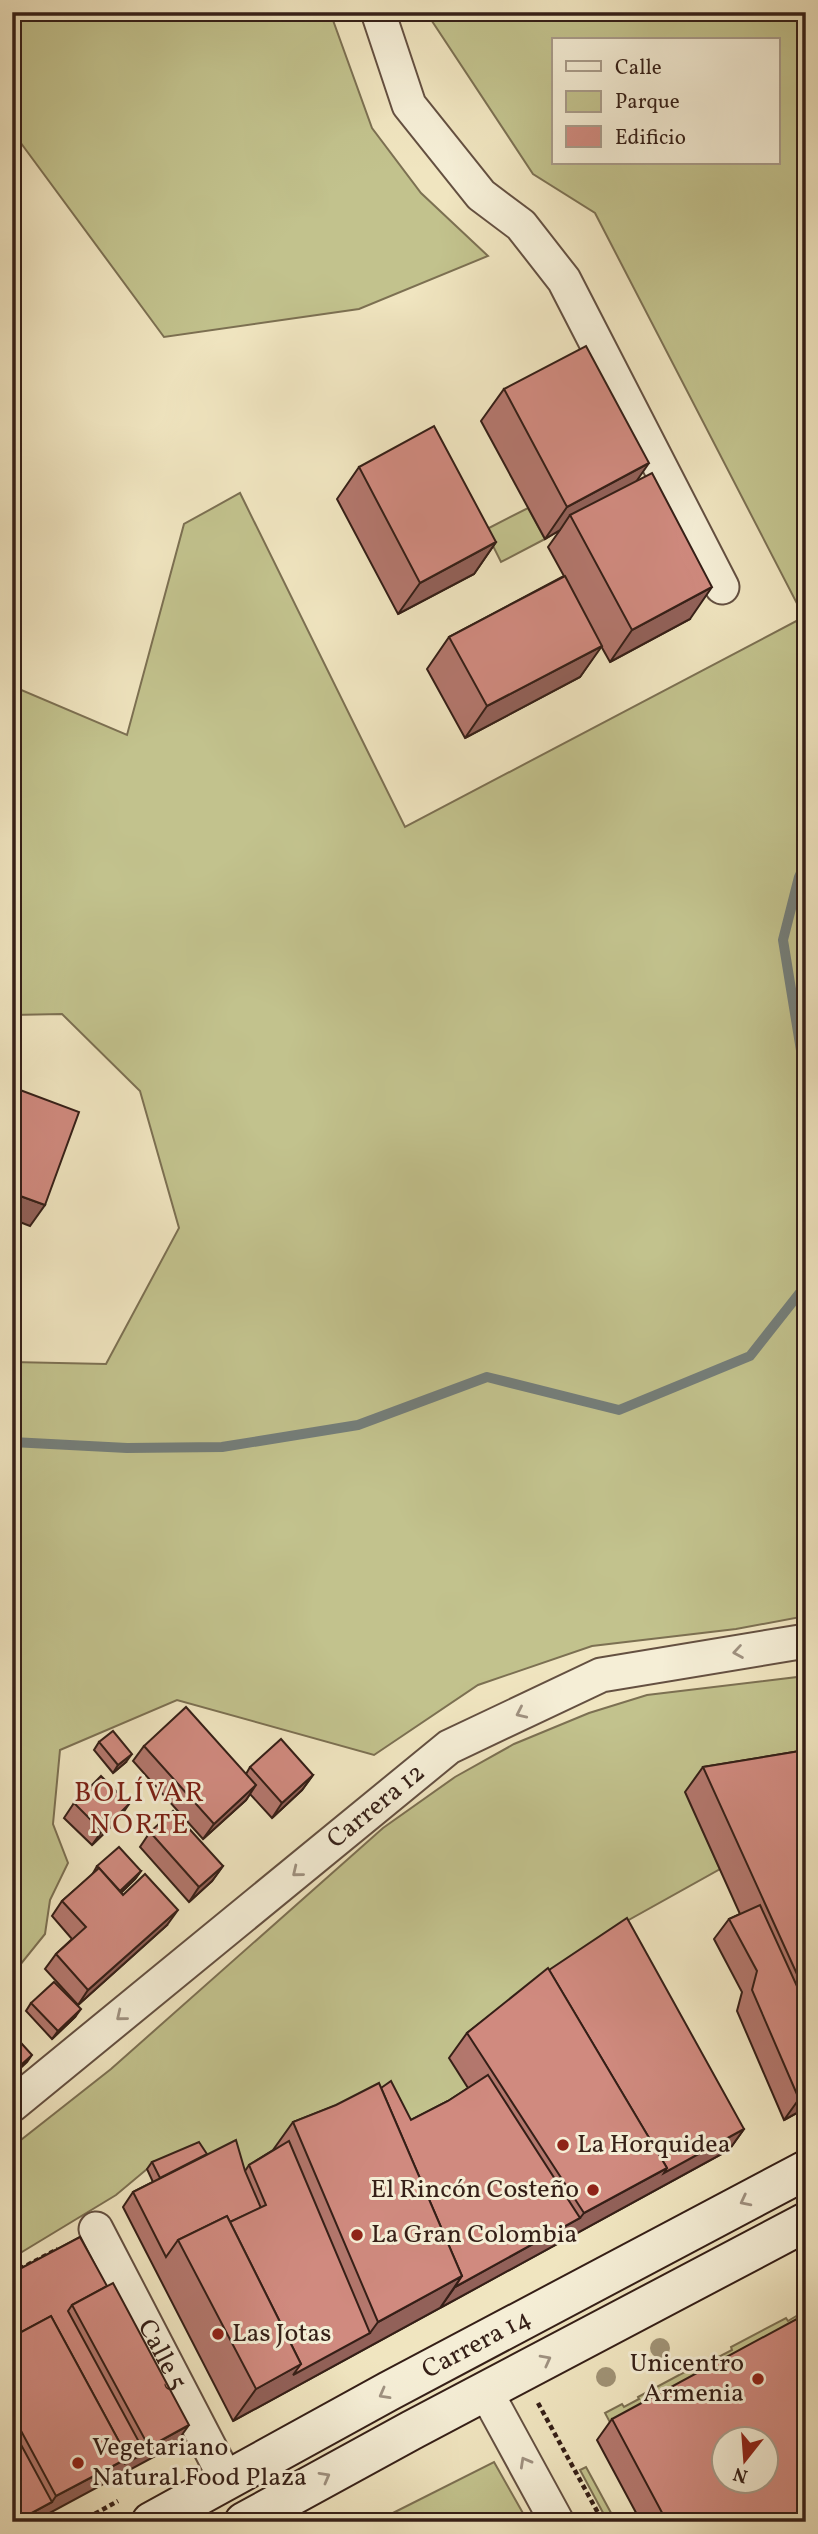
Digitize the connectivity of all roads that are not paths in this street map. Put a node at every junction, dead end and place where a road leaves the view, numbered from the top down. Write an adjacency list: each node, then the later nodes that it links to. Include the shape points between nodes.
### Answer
1 (378, 12): 2 (street, via 409,105 481,195 521,225 564,280)
2 (722, 587)
3 (806, 1641): 4 (street, Carrera 12, one-way to 4, via 601,1675 449,1747)
4 (12, 2105)
5 (806, 2170): 9 (main road, Carrera 14, one-way to 9)
6 (806, 2222): 8 (main road, Carrera 14, one-way to 6)
7 (96, 2230): 9 (street, Calle 5)
8 (486, 2392): 11 (main road, Carrera 14, one-way to 8); 12 (street, one-way to 8)
9 (227, 2481): 10 (main road, Carrera 14)
10 (151, 2522)
11 (244, 2522)
12 (558, 2522)

